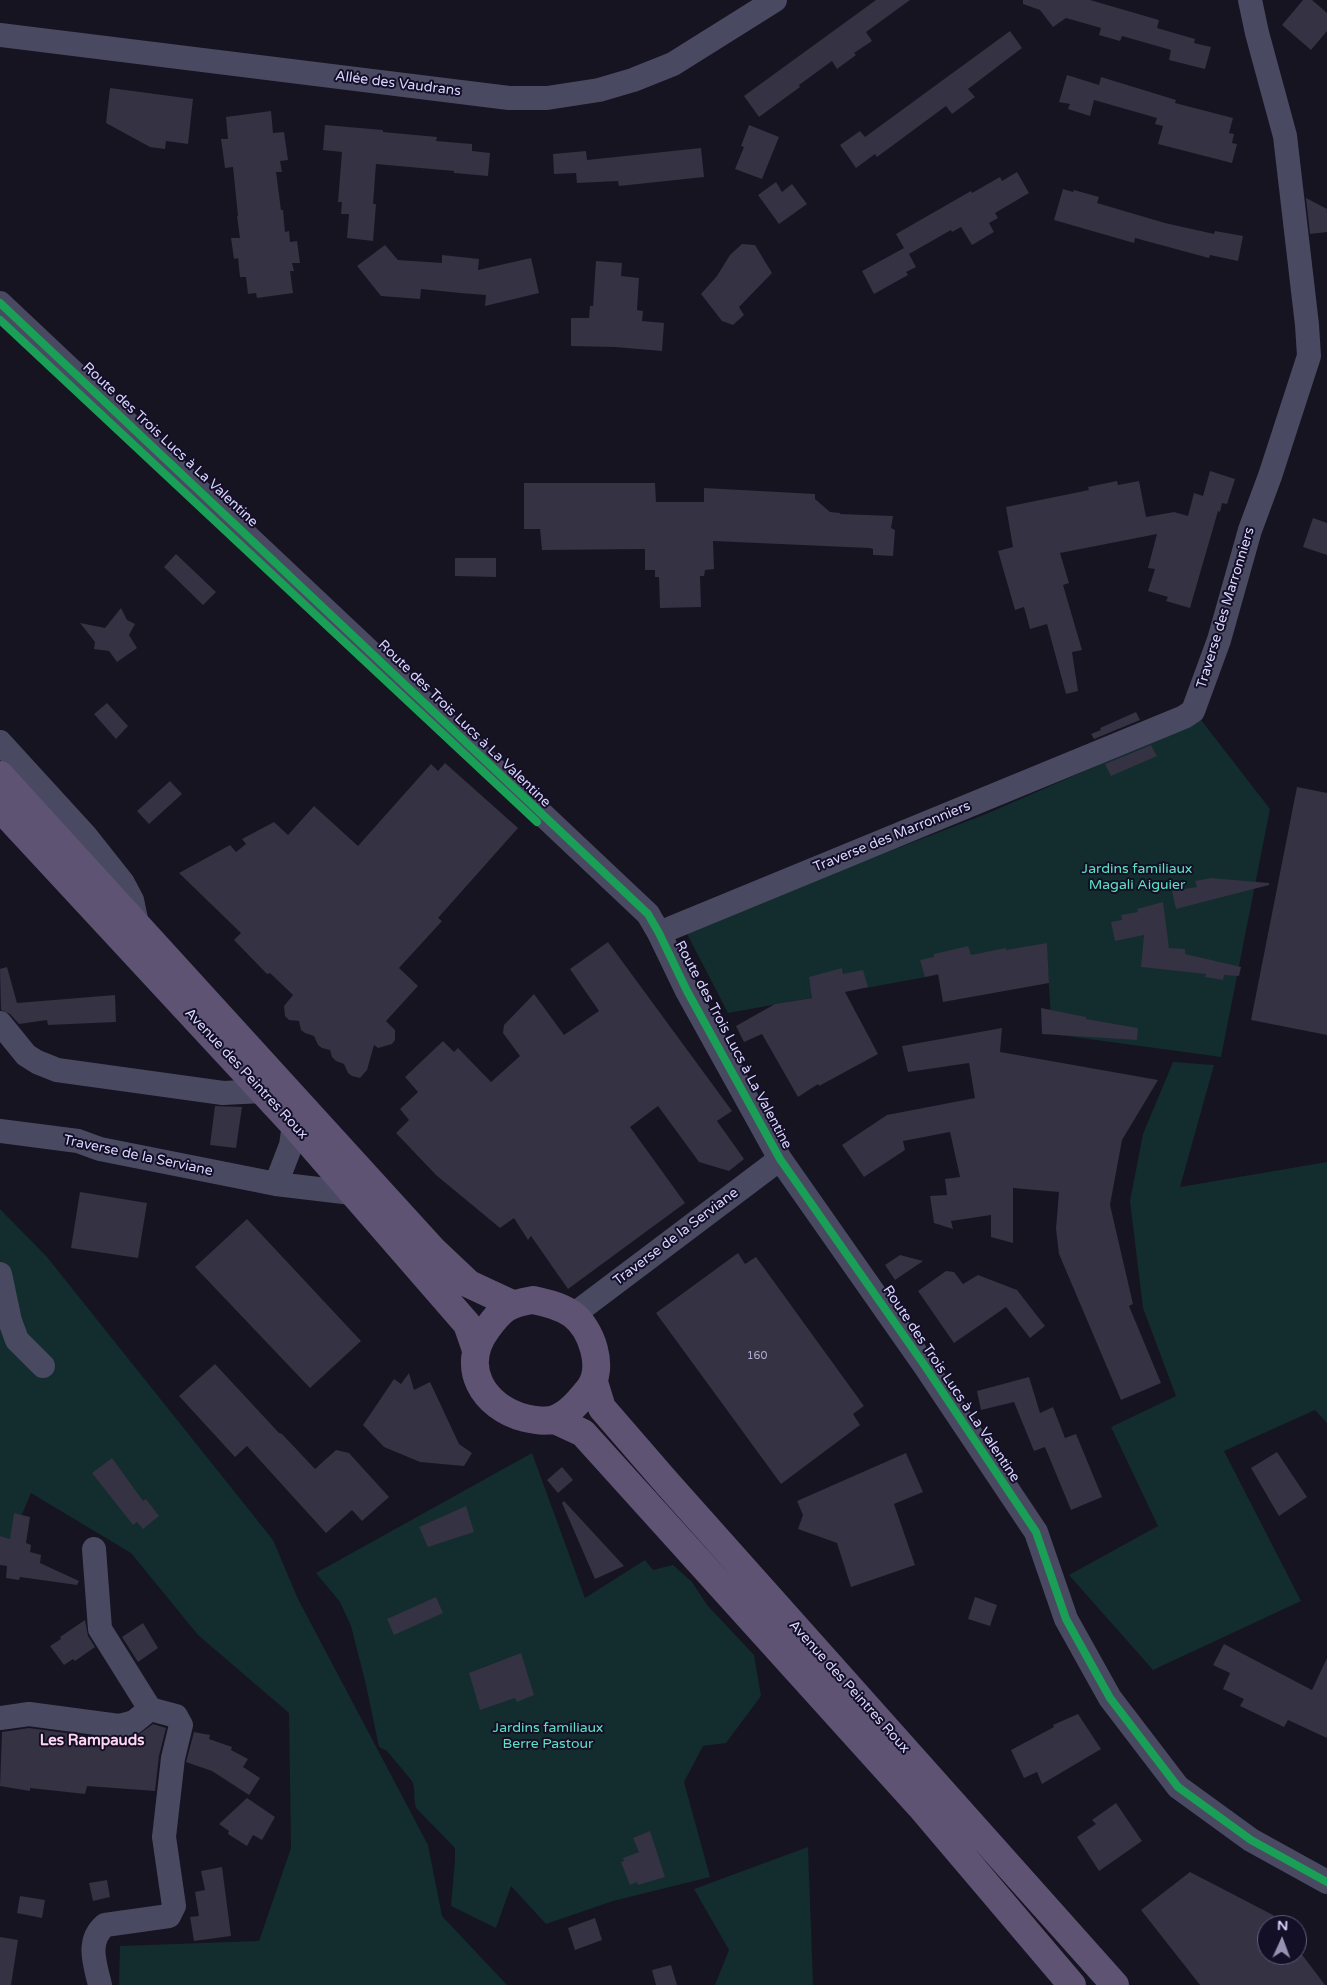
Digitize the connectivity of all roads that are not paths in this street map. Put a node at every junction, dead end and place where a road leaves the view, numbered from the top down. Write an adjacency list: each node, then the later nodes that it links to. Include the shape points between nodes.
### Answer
1 (775, 0): 3 (street, Allée des Vaudrans, via 674,64 599,90 547,98 509,98)
2 (1250, 0): 9 (street, Traverse des Marronniers, via 1285,136 1309,356 1250,530 1219,640 1193,711)
3 (0, 35)
4 (0, 302): 9 (street, Route des Trois Lucs à La Valentine, via 648,914)
5 (0, 742): 8 (street, via 123,883 132,900)
6 (0, 775): 8 (main road, Avenue des Peintres Roux)
7 (0, 808): 11 (main road, Avenue des Peintres Roux)
8 (137, 924): 18 (main road, Avenue des Peintres Roux, via 433,1250 469,1284)
9 (659, 933): 14 (street, Route des Trois Lucs à La Valentine, via 687,991)
10 (0, 1023): 11 (street, via 26,1055 57,1070 223,1093)
11 (263, 1091): 12 (main road, Avenue des Peintres Roux)
12 (294, 1124): 15 (street, via 291,1146); 16 (main road, Avenue des Peintres Roux)
13 (0, 1131): 15 (street, Traverse de la Serviane, via 78,1141 100,1149)
14 (780, 1159): 19 (street, Traverse de la Serviane); 27 (street, Route des Trois Lucs à La Valentine, via 1036,1532 1066,1619 1110,1698 1178,1787 1251,1840)
15 (276, 1184): 16 (street, Traverse de la Serviane)
16 (352, 1193): 20 (main road, Avenue des Peintres Roux, via 467,1324)
17 (0, 1274): 21 (street, via 17,1340)
18 (512, 1304): 19 (main road, via 533,1300 554,1304); 20 (main road, via 495,1317)
19 (573, 1315): 22 (main road, via 589,1334 596,1358)
20 (476, 1350): 23 (main road, via 474,1365 478,1381 489,1400 512,1415)
21 (43, 1366)
22 (594, 1382): 23 (main road, via 577,1404); 30 (main road, Avenue des Peintres Roux, via 602,1408 654,1469)
23 (555, 1420): 29 (main road, Avenue des Peintres Roux, via 583,1433 920,1806)
24 (94, 1549): 25 (street, via 100,1629)
25 (150, 1709): 26 (street, via 134,1722 120,1726 29,1714); 28 (street, via 176,1716 181,1725 173,1758 164,1837 174,1906 169,1916 105,1924 98,1931 92,1952)
26 (0, 1718)
27 (1327, 1882)
28 (100, 1985)
29 (1072, 1985)
30 (1115, 1985)

